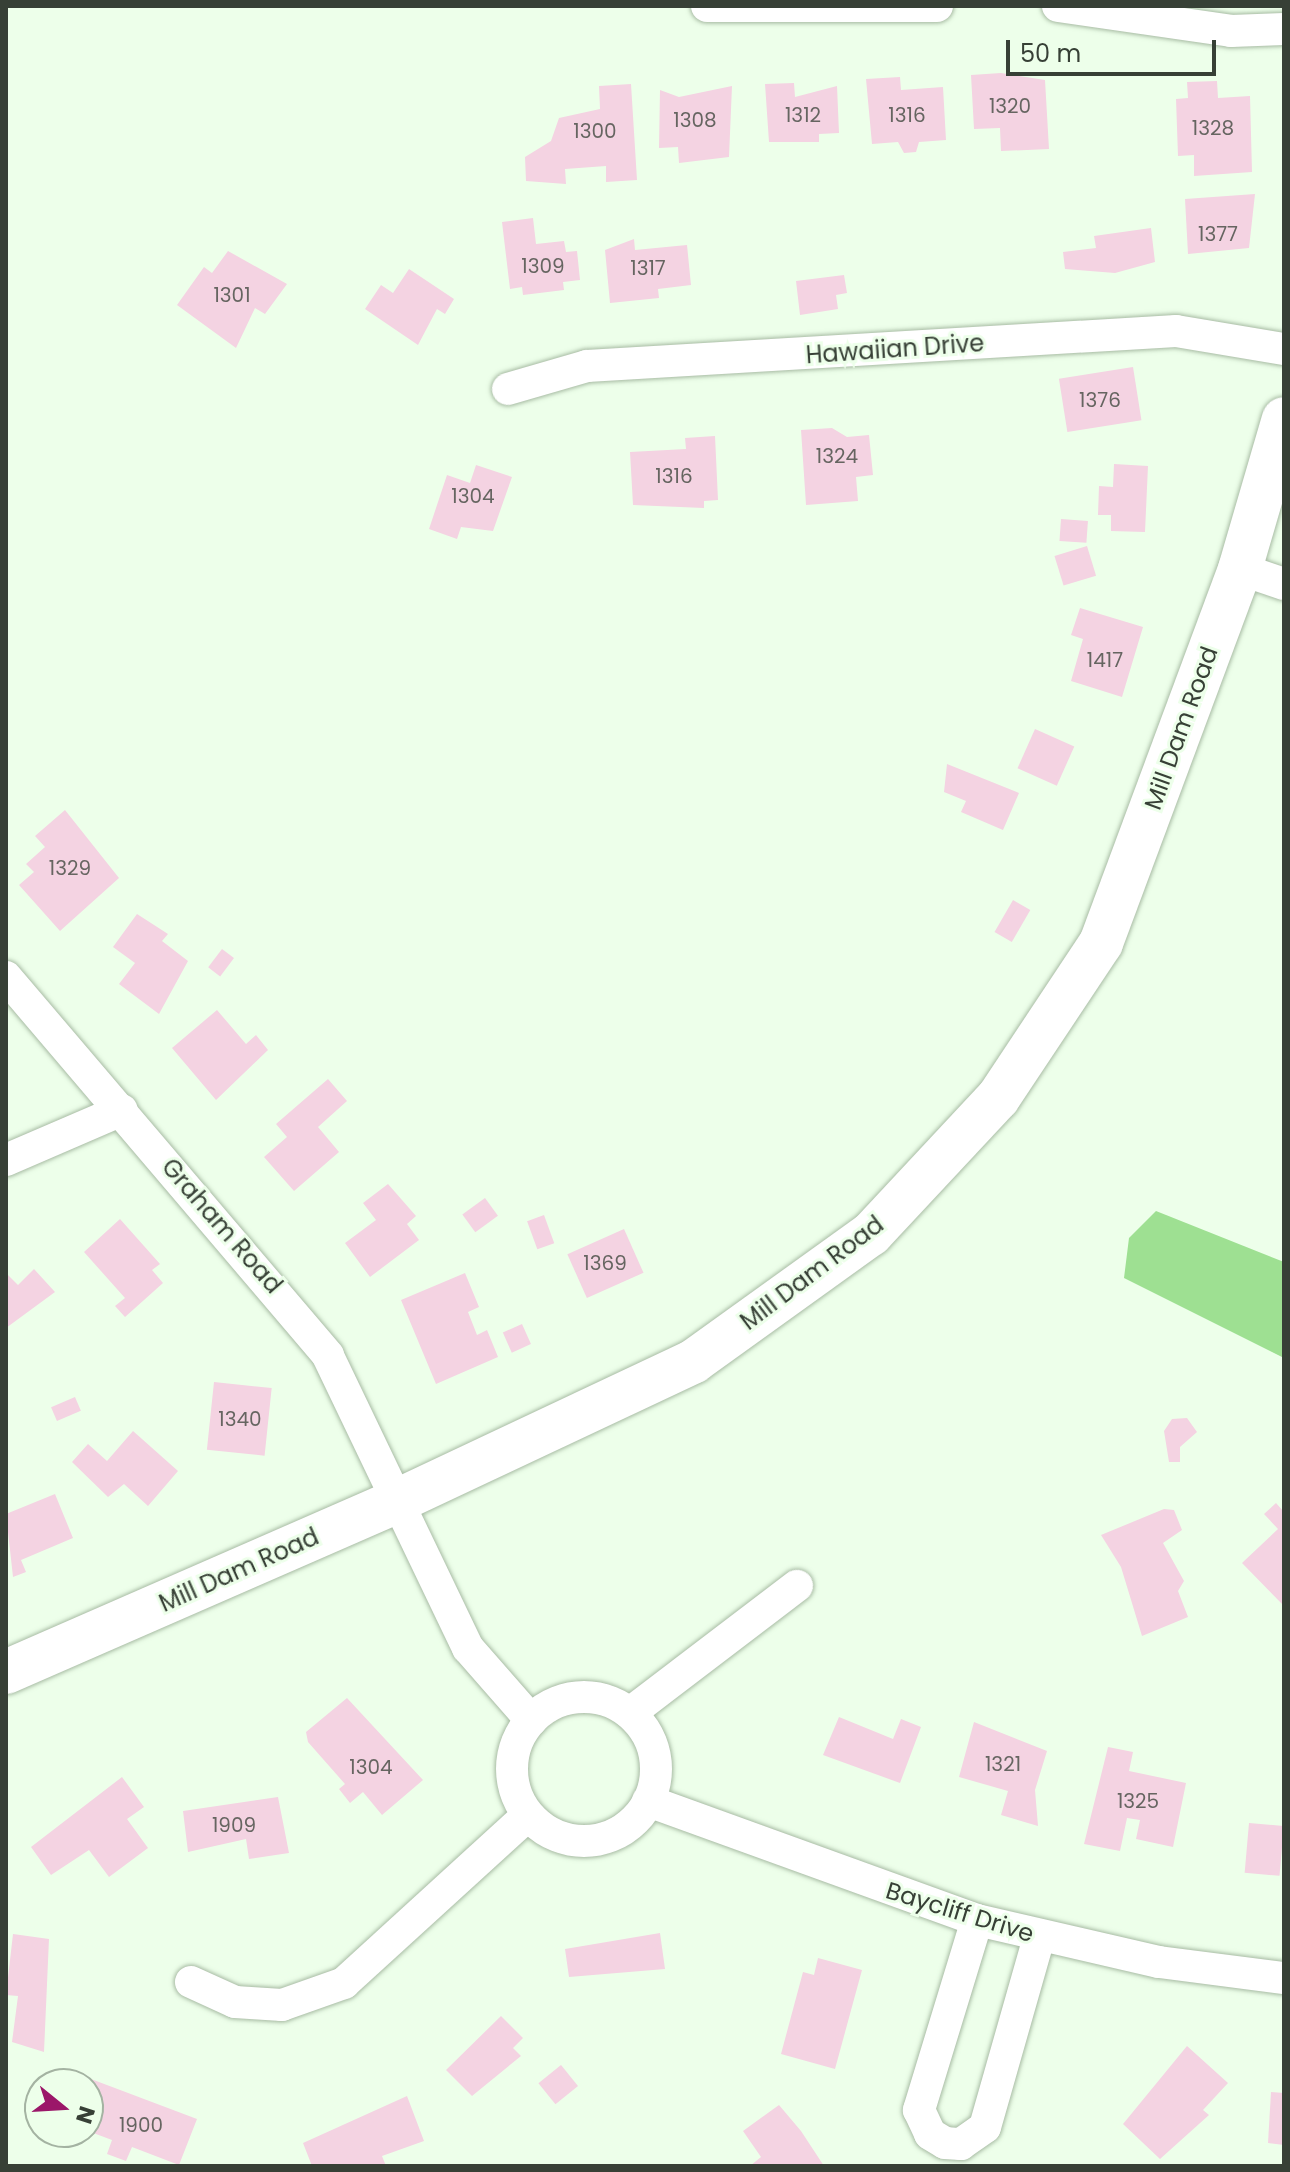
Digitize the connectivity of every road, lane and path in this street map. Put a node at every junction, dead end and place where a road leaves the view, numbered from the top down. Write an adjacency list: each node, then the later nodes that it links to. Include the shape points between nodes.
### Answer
1 (707, 6): 2 (street)
2 (937, 6)
3 (1058, 6): 4 (street, via 1231,31)
4 (1284, 29)
5 (1284, 349): 6 (street, Hawaiian Drive, via 1176,331 587,366)
6 (508, 389)
7 (1284, 419): 8 (street, Mill Dam Road)
8 (1240, 569): 9 (street); 13 (street, Mill Dam Road, via 1101,943 998,1098 871,1234 694,1361)
9 (1284, 584)
10 (6, 977): 11 (street, Graham Road)
11 (122, 1110): 12 (street); 13 (street, Graham Road, via 328,1356)
12 (6, 1160)
13 (397, 1501): 15 (street, Mill Dam Road); 17 (street, via 468,1648)
14 (797, 1586): 16 (street)
15 (6, 1672)
16 (630, 1713): 17 (street, via 579,1697); 18 (street, via 656,1763)
17 (531, 1720): 19 (street, via 520,1737 512,1777)
18 (648, 1801): 19 (street, via 621,1831 582,1842 561,1838); 20 (street, Baycliff Drive)
19 (528, 1815): 23 (street, via 344,1983 282,2005 235,2002)
20 (977, 1920): 21 (street, Baycliff Drive); 21 (street, via 919,2110 930,2134 945,2143 961,2144 985,2127)
21 (1039, 1937): 22 (street, Baycliff Drive)
22 (1284, 1978)
23 (191, 1982)

